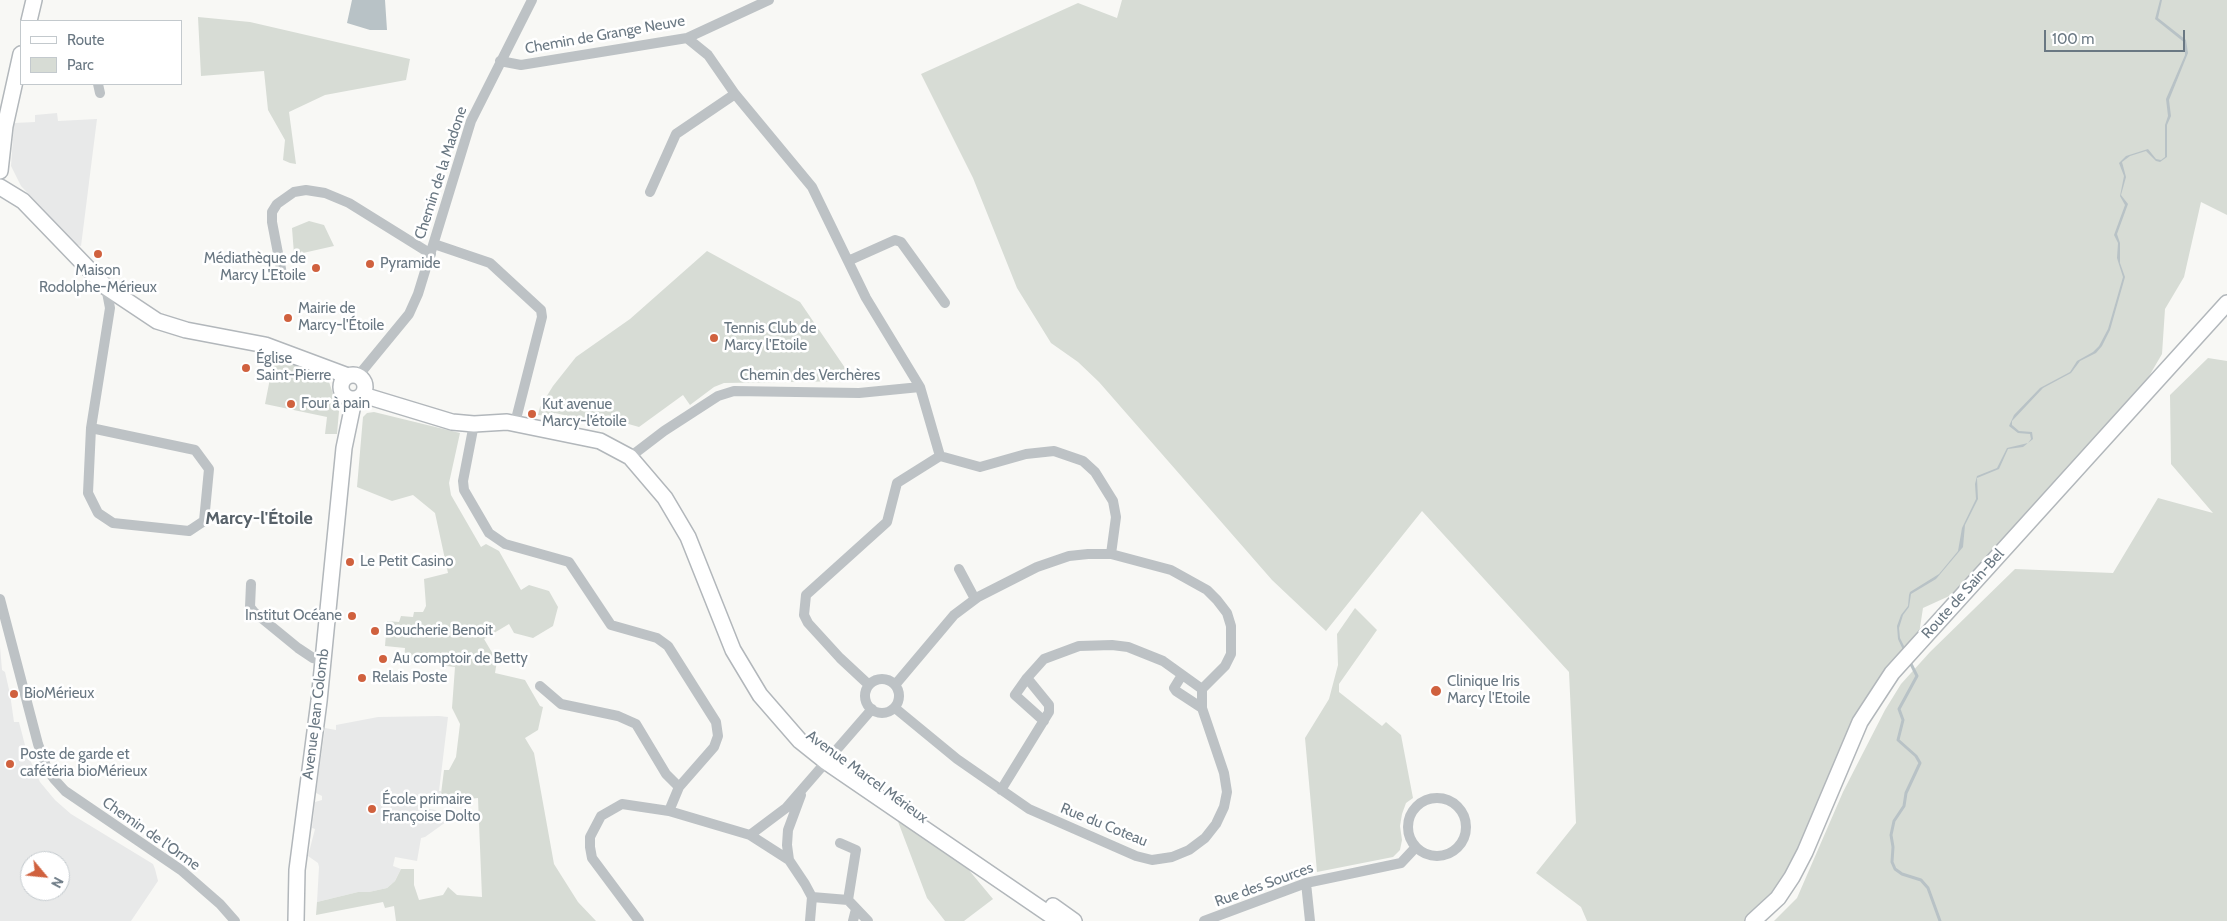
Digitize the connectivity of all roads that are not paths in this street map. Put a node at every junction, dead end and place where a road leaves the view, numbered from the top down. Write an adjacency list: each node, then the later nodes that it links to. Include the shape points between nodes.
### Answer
1 (34, 0): 4 (main road)
2 (532, 0): 6 (street, Chemin de la Madone)
3 (769, 0): 5 (street, Chemin de Grange Neuve)
4 (29, 20)
5 (687, 38): 6 (street, Chemin de Grange Neuve, via 521,65); 8 (street, via 708,55)
6 (500, 61): 12 (street, Chemin de la Madone, via 470,121)
7 (19, 72): 9 (main road, via 5,126)
8 (735, 94): 11 (street, via 676,134); 13 (street, via 812,187)
9 (0, 171)
10 (0, 188): 15 (main road, Avenue Marcel Mérieux, via 23,202)
11 (650, 192)
12 (432, 249): 14 (street, via 349,203 325,193 306,190 294,192 277,204 272,212); 19 (street, Chemin de la Madone, via 409,314); 20 (street, via 490,263 541,310)
13 (848, 261): 16 (street, via 895,240 901,242); 18 (street, via 866,298)
14 (282, 274)
15 (106, 287): 19 (main road, Avenue Marcel Mérieux, via 157,321 265,345 322,366); 22 (street, via 110,308)
16 (945, 303)
17 (2227, 303): 64 (main road, Route de Sain-Bel, via 1892,673 1860,722 1792,877 1778,898)
18 (920, 387): 23 (street); 24 (street, Chemin des Verchères, via 859,393 734,392 718,396)
19 (353, 388): 21 (main road, Avenue Marcel Mérieux, via 380,402 415,409 452,422); 30 (main road, Avenue Jean Colomb, via 342,417 344,448)
20 (515, 423): 21 (main road, Avenue Marcel Mérieux); 24 (main road, Avenue Marcel Mérieux, via 600,441)
21 (474, 424): 43 (street, via 464,490 489,533 505,544 569,562 610,625 657,638 668,646 716,722 718,736 714,747)
22 (90, 428): 22 (street, via 88,493 98,513 113,523 188,531 204,521 210,469 195,450)
23 (940, 456): 25 (street, via 980,467 1026,454 1054,451 1083,462 1095,472 1114,501 1116,517); 33 (street, via 897,483 887,522 806,595 804,615 808,623)
24 (630, 457): 41 (main road, Avenue Marcel Mérieux, via 665,498 688,537 710,587 720,600 766,690)
25 (1111, 554): 28 (street, via 1069,556 1037,566); 36 (street, via 1180,574 1207,590 1227,613 1231,626 1231,654)
26 (959, 569): 28 (street)
27 (251, 584): 30 (street, via 250,607 254,612 298,648 313,658)
28 (975, 599): 34 (street, via 954,615)
29 (0, 600): 54 (street, Chemin de l'Orme, via 38,744 47,769 55,780 65,792 181,870)
30 (323, 660): 55 (main road, Avenue Jean Colomb, via 297,870)
31 (1182, 675): 32 (street, via 1163,662 1128,647 1094,644 1044,659); 36 (street); 38 (street, via 1174,688)
32 (1027, 678): 40 (street, via 1049,706 1050,712); 40 (street, via 1015,695)
33 (870, 685): 34 (street, via 883,679); 39 (street, via 865,698)
34 (895, 685): 37 (street, via 900,698)
35 (540, 686): 43 (street, via 561,704 618,716 636,724 666,774)
36 (1202, 689): 38 (street, Rue du Coteau)
37 (895, 708): 39 (street, via 884,714); 44 (street, Rue du Coteau)
38 (1202, 708): 44 (street, Rue du Coteau, via 1224,773 1224,807 1205,838 1172,857 1152,860 1136,856 1051,820)
39 (872, 709): 41 (street)
40 (1044, 721): 44 (street)
41 (829, 758): 42 (street); 60 (main road, Avenue Marcel Mérieux); 61 (main road, Avenue Marcel Mérieux)
42 (806, 785): 46 (street, via 786,808); 49 (street, via 788,830)
43 (679, 787): 45 (street)
44 (1001, 790)
45 (669, 811): 46 (street); 56 (street, via 622,804 601,816 590,837 592,858)
46 (750, 835): 49 (street)
47 (840, 843): 52 (street, via 856,850)
48 (1416, 847): 48 (street, via 1428,855 1437,856 1446,855 1460,845 1467,824 1458,806 1438,797 1417,806 1411,813 1408,831); 50 (street, Rue des Sources, via 1401,863)
49 (789, 860): 51 (street)
50 (1306, 883): 62 (street, Rue des Sources); 63 (street)
51 (812, 897): 52 (street); 57 (street)
52 (848, 900): 53 (street)
53 (856, 909): 58 (street); 59 (street)
54 (235, 921)
55 (296, 921)
56 (639, 921)
57 (810, 921)
58 (853, 921)
59 (868, 921)
60 (1059, 921)
61 (1074, 921)
62 (1204, 921)
63 (1310, 921)
64 (1753, 921)

